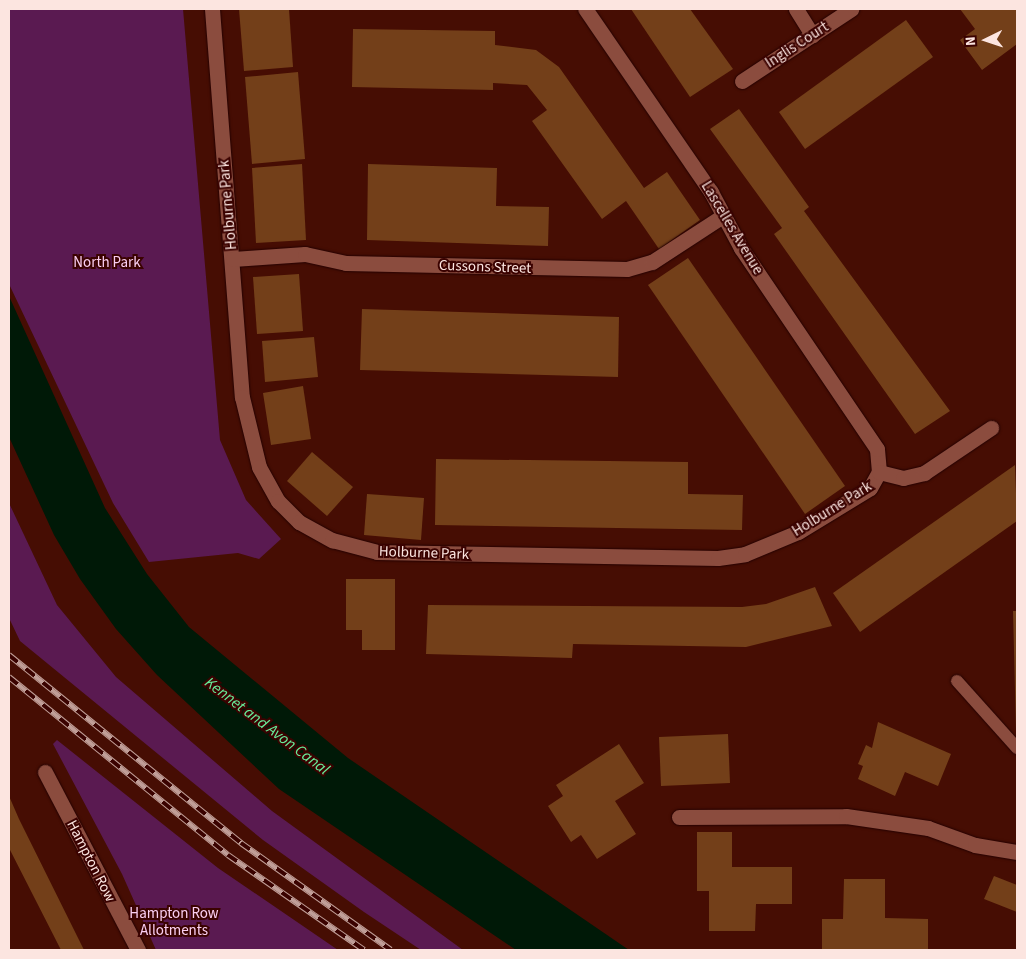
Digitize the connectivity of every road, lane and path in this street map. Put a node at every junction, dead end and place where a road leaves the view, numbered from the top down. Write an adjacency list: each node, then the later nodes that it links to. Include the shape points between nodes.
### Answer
1 (212, 9): 8 (street, Holburne Park)
2 (585, 9): 7 (street, Lascelles Avenue)
3 (796, 9): 5 (street)
4 (852, 9): 5 (street, Inglis Court)
5 (812, 35): 6 (street, Inglis Court)
6 (742, 81)
7 (724, 215): 8 (street, Cussons Street, via 652,262 627,269 346,264 305,254); 10 (street, Lascelles Avenue, via 741,248)
8 (233, 259): 11 (street, Holburne Park, via 242,397 259,467 278,501 299,522 332,540 378,552 416,555 718,558 745,554 798,532 870,488)
9 (991, 428): 11 (street, Holburne Park, via 924,473 902,478)
10 (877, 449): 11 (street, Holburne Park)
11 (879, 472)
12 (957, 681): 13 (lane)
13 (1017, 748)
14 (45, 772): 17 (street, Hampton Row)
15 (678, 818): 16 (street, via 846,816 928,828 975,845)
16 (1017, 852)
17 (138, 950)

